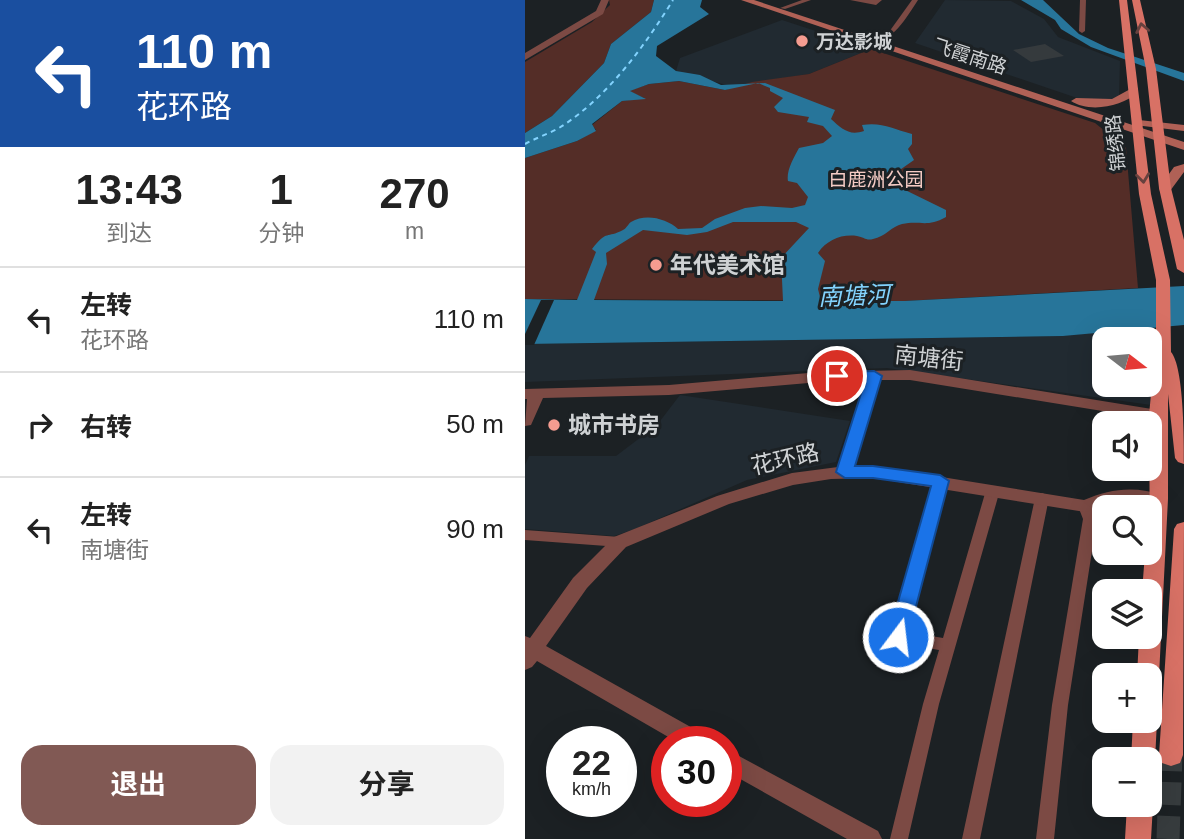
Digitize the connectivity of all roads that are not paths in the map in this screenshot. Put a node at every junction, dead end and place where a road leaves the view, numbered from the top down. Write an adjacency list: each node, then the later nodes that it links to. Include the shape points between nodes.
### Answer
1 (605, 0): 14 (street, via 600,12)
2 (745, 0): 13 (main road, 飞霞南路)
3 (759, 0): 11 (main road, 飞霞南路)
4 (808, 0): 11 (street)
5 (853, 0): 6 (street)
6 (879, 0)
7 (915, 0): 13 (street, via 891,33)
8 (1083, 0): 12 (street)
9 (1123, 0): 15 (main road, 锦绣路)
10 (1136, 0): 19 (main road, 锦绣路, one-way to 10)
11 (783, 8): 13 (main road, 飞霞南路)
12 (1082, 31)
13 (876, 41): 16 (main road, 飞霞南路); 17 (main road, 飞霞南路)
14 (525, 57)
15 (1134, 90): 16 (main road, via 1127,99 1114,103); 17 (main road, 锦绣路)
16 (1069, 101): 17 (main road, 飞霞南路)
17 (1138, 126): 19 (main road); 25 (main road, 锦绣路, one-way to 25, via 1145,194 1163,280)
18 (1184, 128): 19 (main road)
19 (1159, 131): 20 (main road); 21 (main road); 23 (main road, 锦绣路)
20 (1184, 137)
21 (1184, 146)
22 (1184, 168): 23 (main road)
23 (1165, 188): 24 (main road, 锦绣路)
24 (1184, 269)
25 (1164, 336): 29 (main road); 31 (main road, via 1176,387)
26 (874, 376): 27 (street, 南塘街); 28 (street, 南塘街, via 910,375); 32 (street)
27 (531, 394): 30 (street)
28 (1133, 411)
29 (1158, 411)
30 (525, 421)
31 (1184, 458)
32 (845, 472): 33 (street, 花环路); 42 (street, 花环路, via 792,479 723,500)
33 (940, 481): 34 (street, 花环路); 44 (street, via 898,637)
34 (993, 490): 37 (street, 花环路); 44 (street)
35 (1112, 495): 36 (street)
36 (1140, 495)
37 (1042, 498): 39 (street, 花环路); 53 (street)
38 (1092, 503): 39 (street)
39 (1085, 506): 54 (street, via 1090,519 1060,705)
40 (1184, 529): 48 (main road)
41 (525, 535): 42 (street)
42 (620, 542): 45 (street, 花环路, via 580,583)
43 (1154, 565): 46 (main road)
44 (949, 645): 52 (street)
45 (527, 651): 47 (street)
46 (1149, 663)
47 (667, 726)
48 (1171, 755)
49 (742, 768): 51 (street)
50 (1139, 817): 55 (main road)
51 (870, 839)
52 (899, 839)
53 (971, 839)
54 (1045, 839)
55 (1138, 839)

